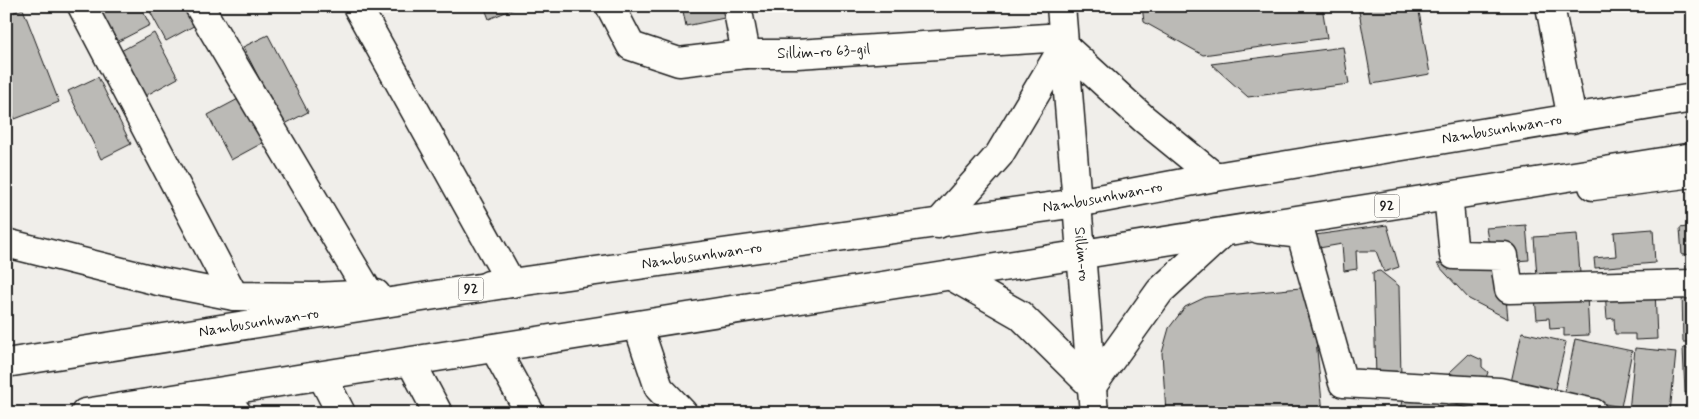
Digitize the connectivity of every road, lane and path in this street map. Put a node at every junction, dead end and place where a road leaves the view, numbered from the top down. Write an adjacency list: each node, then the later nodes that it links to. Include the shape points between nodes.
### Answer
1 (82, 6): 25 (main road, Nambusunhwan-ro)
2 (199, 6): 24 (main road)
3 (357, 6): 22 (main road)
4 (610, 6): 9 (main road, Sillim-ro 63-gil, via 631,46 679,62)
5 (737, 6): 9 (main road)
6 (1061, 6): 8 (main road, Sillim-ro)
7 (1550, 6): 11 (main road)
8 (1064, 41): 9 (main road, Sillim-ro 63-gil); 14 (main road, via 1144,119); 15 (main road, Sillim-ro); 17 (main road, via 999,155)
9 (746, 54)
10 (1693, 98): 11 (main road, Nambusunhwan-ro / 92)
11 (1572, 119): 14 (main road, Nambusunhwan-ro / 92)
12 (1693, 157): 18 (main road, 92)
13 (1693, 173): 16 (main road)
14 (1215, 177): 15 (main road, Nambusunhwan-ro / 92)
15 (1077, 203): 17 (main road, Nambusunhwan-ro / 92); 20 (main road, Sillim-ro)
16 (1449, 205): 18 (main road); 23 (main road, via 1454,255 1504,256 1509,289)
17 (938, 224): 22 (main road, Nambusunhwan-ro / 92)
18 (1249, 231): 20 (main road, 92); 31 (main road, via 1160,291); 33 (main road, via 1301,234 1343,383)
19 (6, 243): 25 (main road, via 158,281)
20 (1081, 255): 21 (main road, 92); 31 (main road, Sillim-ro)
21 (950, 275): 26 (main road, 92); 31 (main road, via 1020,315)
22 (511, 283): 24 (main road); 29 (main road, Nambusunhwan-ro / 92)
23 (1693, 284)
24 (370, 295): 25 (main road)
25 (234, 296)
26 (638, 326): 27 (main road, 92); 38 (main road, via 659,388)
27 (495, 349): 28 (main road, 92); 37 (main road)
28 (411, 362): 30 (main road, 92); 36 (main road)
29 (6, 363)
30 (322, 376): 32 (main road, 92); 35 (main road)
31 (1092, 386): 39 (main road, Sillim-ro)
32 (229, 402): 34 (main road, 92)
33 (1496, 402): 40 (main road)
34 (85, 413)
35 (341, 413)
36 (438, 413)
37 (530, 413)
38 (683, 413)
39 (1094, 413)
40 (1593, 413)

